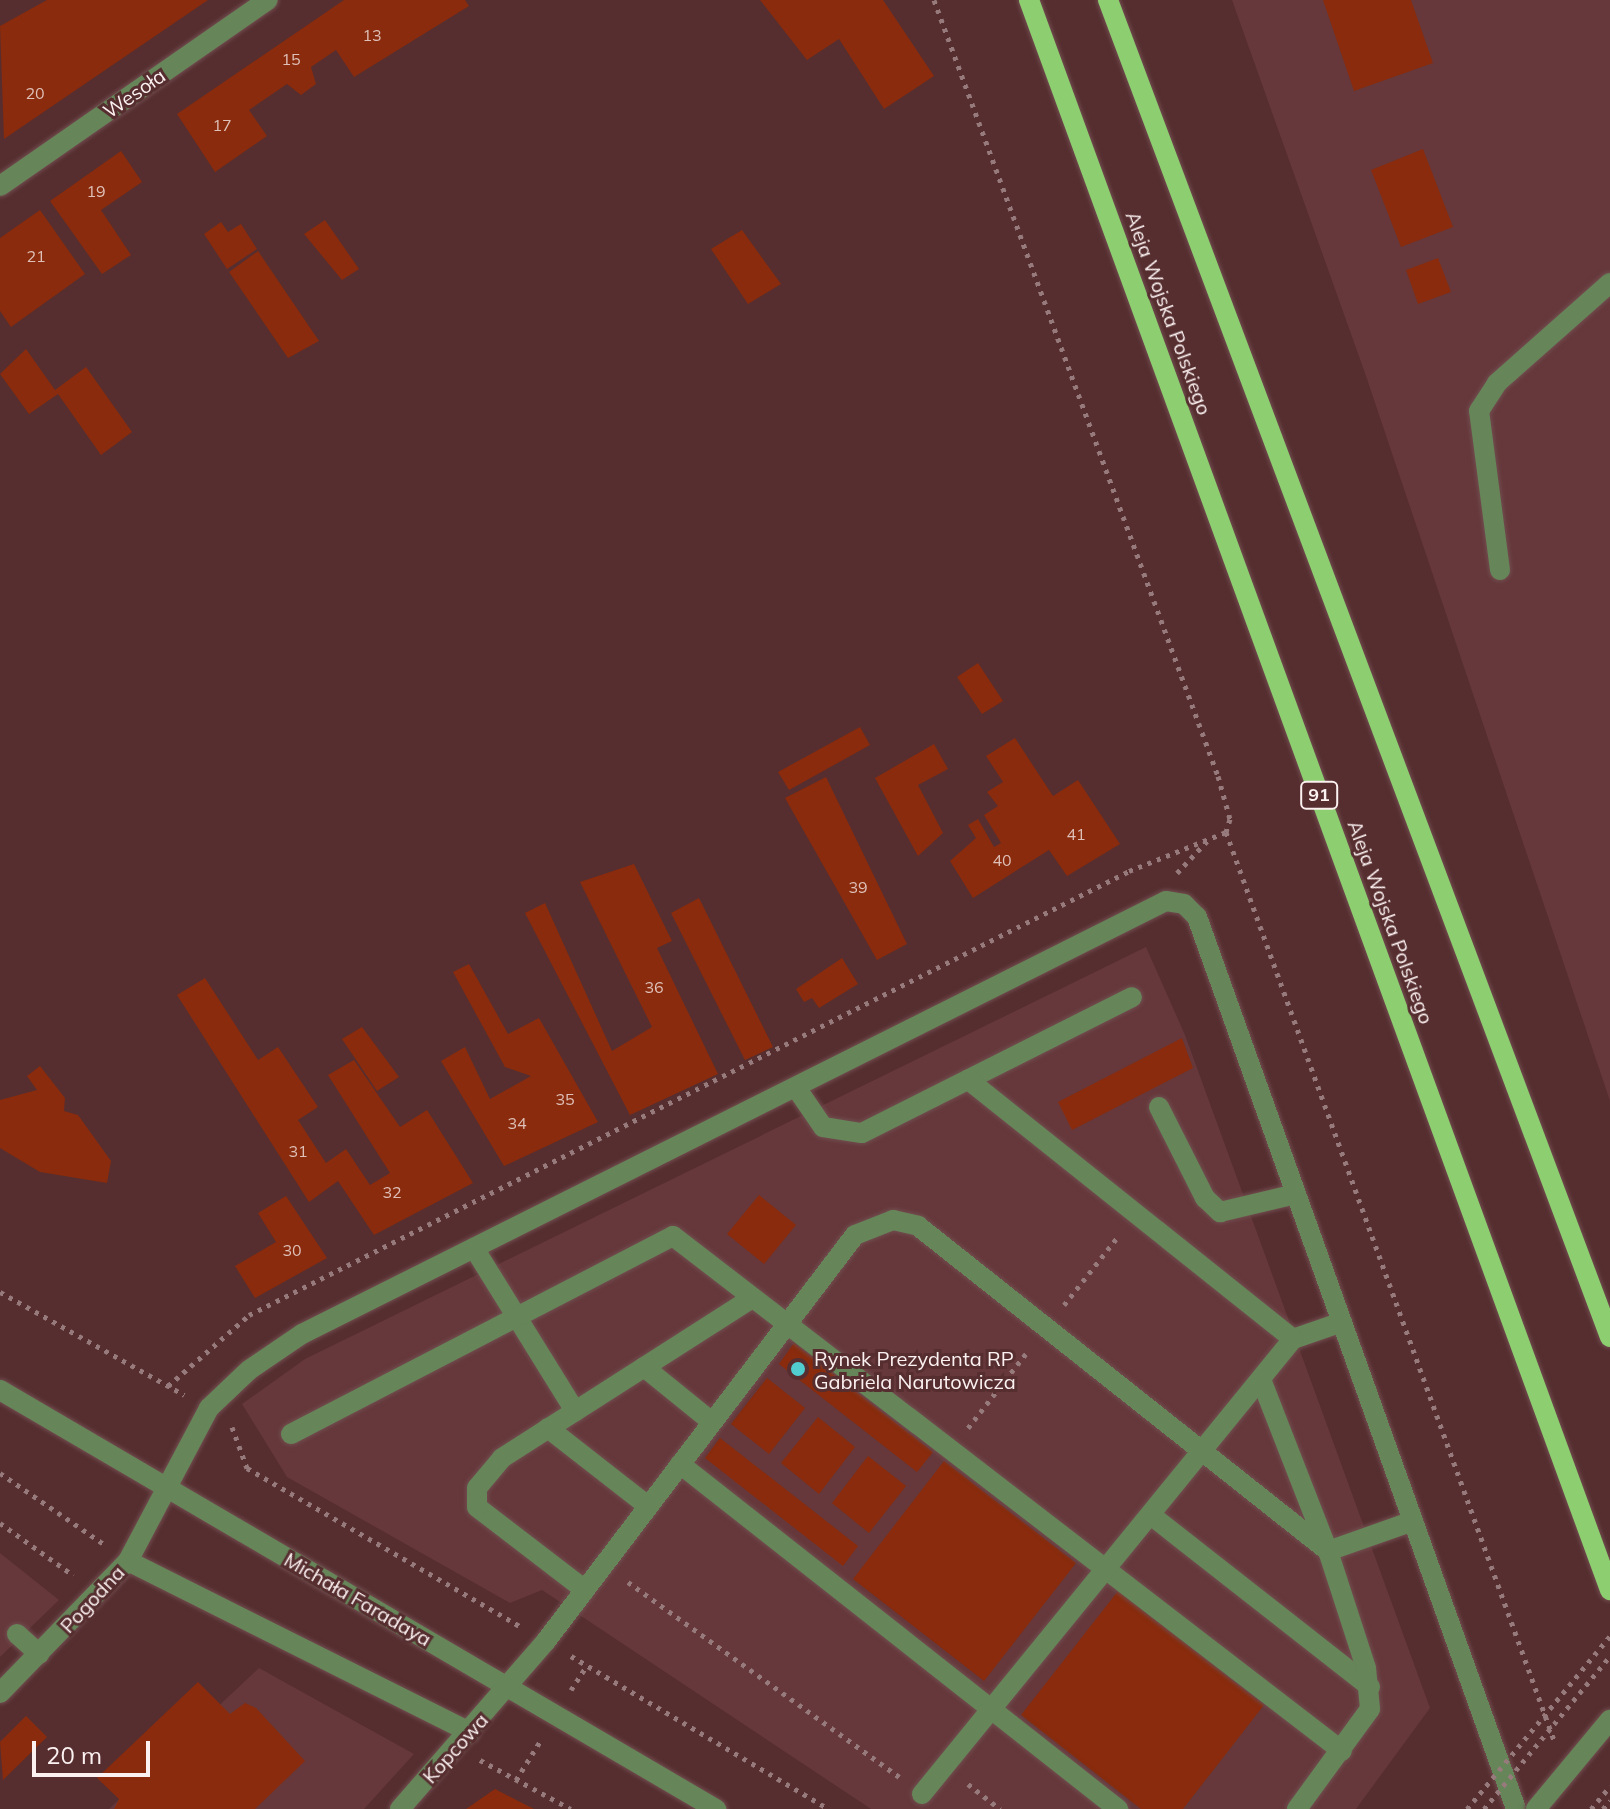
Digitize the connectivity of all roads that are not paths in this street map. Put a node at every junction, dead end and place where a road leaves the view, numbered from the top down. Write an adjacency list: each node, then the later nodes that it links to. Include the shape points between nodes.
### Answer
1 (268, 0): 4 (street, Wesoła)
2 (1029, 0): 36 (main road, Aleja Wojska Polskiego / 91)
3 (1108, 0): 17 (main road)
4 (0, 186)
5 (1610, 283): 6 (street, via 1497,383 1479,411)
6 (1500, 570)
7 (1132, 997): 8 (street)
8 (968, 1080): 9 (street, via 862,1133 823,1127); 18 (street)
9 (797, 1089): 11 (street, via 1141,912 1166,901 1184,904 1197,917); 12 (street)
10 (1159, 1107): 11 (street, via 1205,1198 1220,1212)
11 (1296, 1194): 16 (street)
12 (474, 1248): 14 (street); 28 (street, via 302,1334 209,1408)
13 (749, 1300): 14 (street, via 673,1236); 15 (street); 19 (street)
14 (516, 1317): 22 (street); 25 (street)
15 (791, 1322): 23 (street, Kopcowa); 26 (street, Kopcowa, via 855,1235 893,1220 918,1226); 34 (street)
16 (1342, 1322): 18 (street); 31 (street)
17 (1610, 1337)
18 (1293, 1339): 20 (street)
19 (644, 1367): 22 (street); 23 (street)
20 (1262, 1382): 26 (street); 32 (street)
21 (0, 1390): 28 (street, Michała Faradaya)
22 (575, 1411): 24 (street)
23 (712, 1422): 27 (street, Kopcowa)
24 (548, 1428): 29 (street); 35 (street, via 502,1458 474,1497 477,1507)
25 (291, 1434)
26 (1204, 1453): 30 (street); 32 (street, Kopcowa)
27 (680, 1464): 29 (street, Kopcowa); 42 (street)
28 (166, 1491): 33 (street, Pogodna); 39 (street, Michała Faradaya)
29 (648, 1506): 35 (street, Kopcowa)
30 (1152, 1516): 34 (street); 40 (street)
31 (1413, 1521): 32 (street); 51 (street)
32 (1328, 1551): 40 (street)
33 (128, 1561): 38 (street, Pogodna); 44 (street)
34 (1108, 1569): 42 (street); 45 (street)
35 (585, 1590): 39 (street, Kopcowa)
36 (1610, 1590)
37 (17, 1634): 38 (street)
38 (39, 1654): 41 (street, Pogodna)
39 (510, 1686): 44 (street, Kopcowa); 48 (street, Michała Faradaya)
40 (1370, 1687): 45 (street, via 1370,1709)
41 (0, 1693)
42 (992, 1710): 46 (street); 49 (street)
43 (1610, 1720): 52 (street, bridge)
44 (470, 1732): 47 (street, Kopcowa)
45 (1342, 1751): 50 (street)
46 (922, 1794)
47 (400, 1809)
48 (716, 1809)
49 (1118, 1809)
50 (1297, 1809)
51 (1516, 1809)
52 (1536, 1809)

